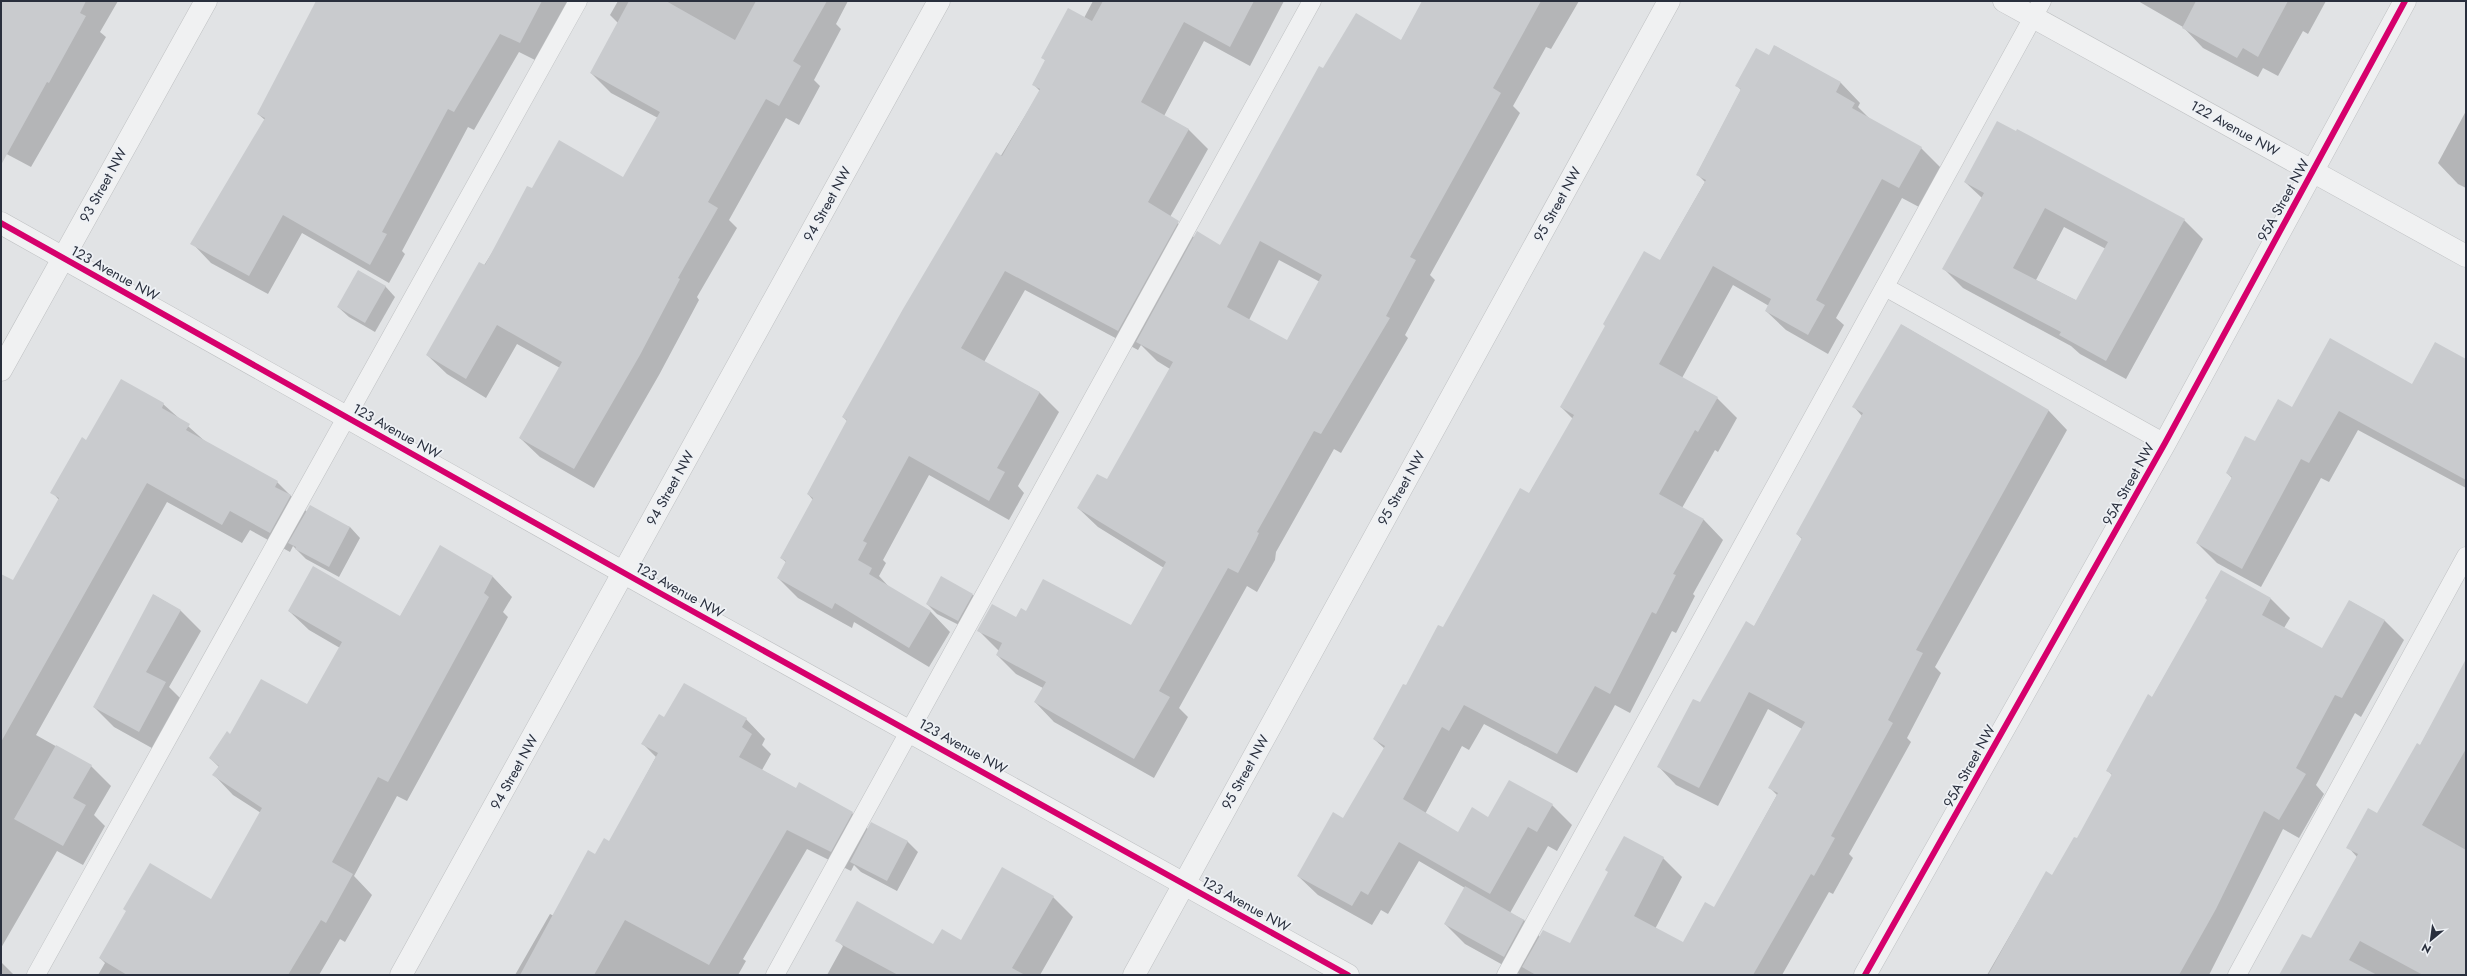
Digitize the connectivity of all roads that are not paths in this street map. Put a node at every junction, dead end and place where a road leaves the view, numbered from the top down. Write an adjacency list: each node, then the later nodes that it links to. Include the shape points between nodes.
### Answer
1 (206, 1): 12 (street, 93 Street NW)
2 (578, 1): 15 (lane)
3 (939, 1): 18 (street, 94 Street NW)
4 (1312, 1): 19 (lane)
5 (1669, 1): 20 (street, 95 Street NW)
6 (2004, 1): 8 (street, 122 Avenue NW)
7 (2405, 1): 9 (street, 95A Street NW)
8 (2037, 9): 9 (street, 122 Avenue NW); 13 (lane)
9 (2313, 170): 11 (street, 122 Avenue NW); 16 (street, 95A Street NW)
10 (1, 223): 12 (street, 123 Avenue NW)
11 (2466, 256)
12 (63, 258): 14 (street, 93 Street NW); 15 (street, 123 Avenue NW)
13 (1885, 287): 16 (lane); 26 (lane)
14 (1, 370)
15 (346, 416): 18 (street, 123 Avenue NW); 21 (lane)
16 (2165, 443): 27 (street, 95A Street NW)
17 (2466, 556): 28 (lane)
18 (624, 572): 19 (street, 123 Avenue NW); 22 (street, 94 Street NW)
19 (910, 730): 20 (street, 123 Avenue NW); 23 (lane)
20 (1184, 883): 24 (street, 95 Street NW); 25 (street, 123 Avenue NW)
21 (36, 975)
22 (401, 975)
23 (775, 975)
24 (1134, 975)
25 (1348, 975)
26 (1506, 975)
27 (1865, 975)
28 (2237, 975)

